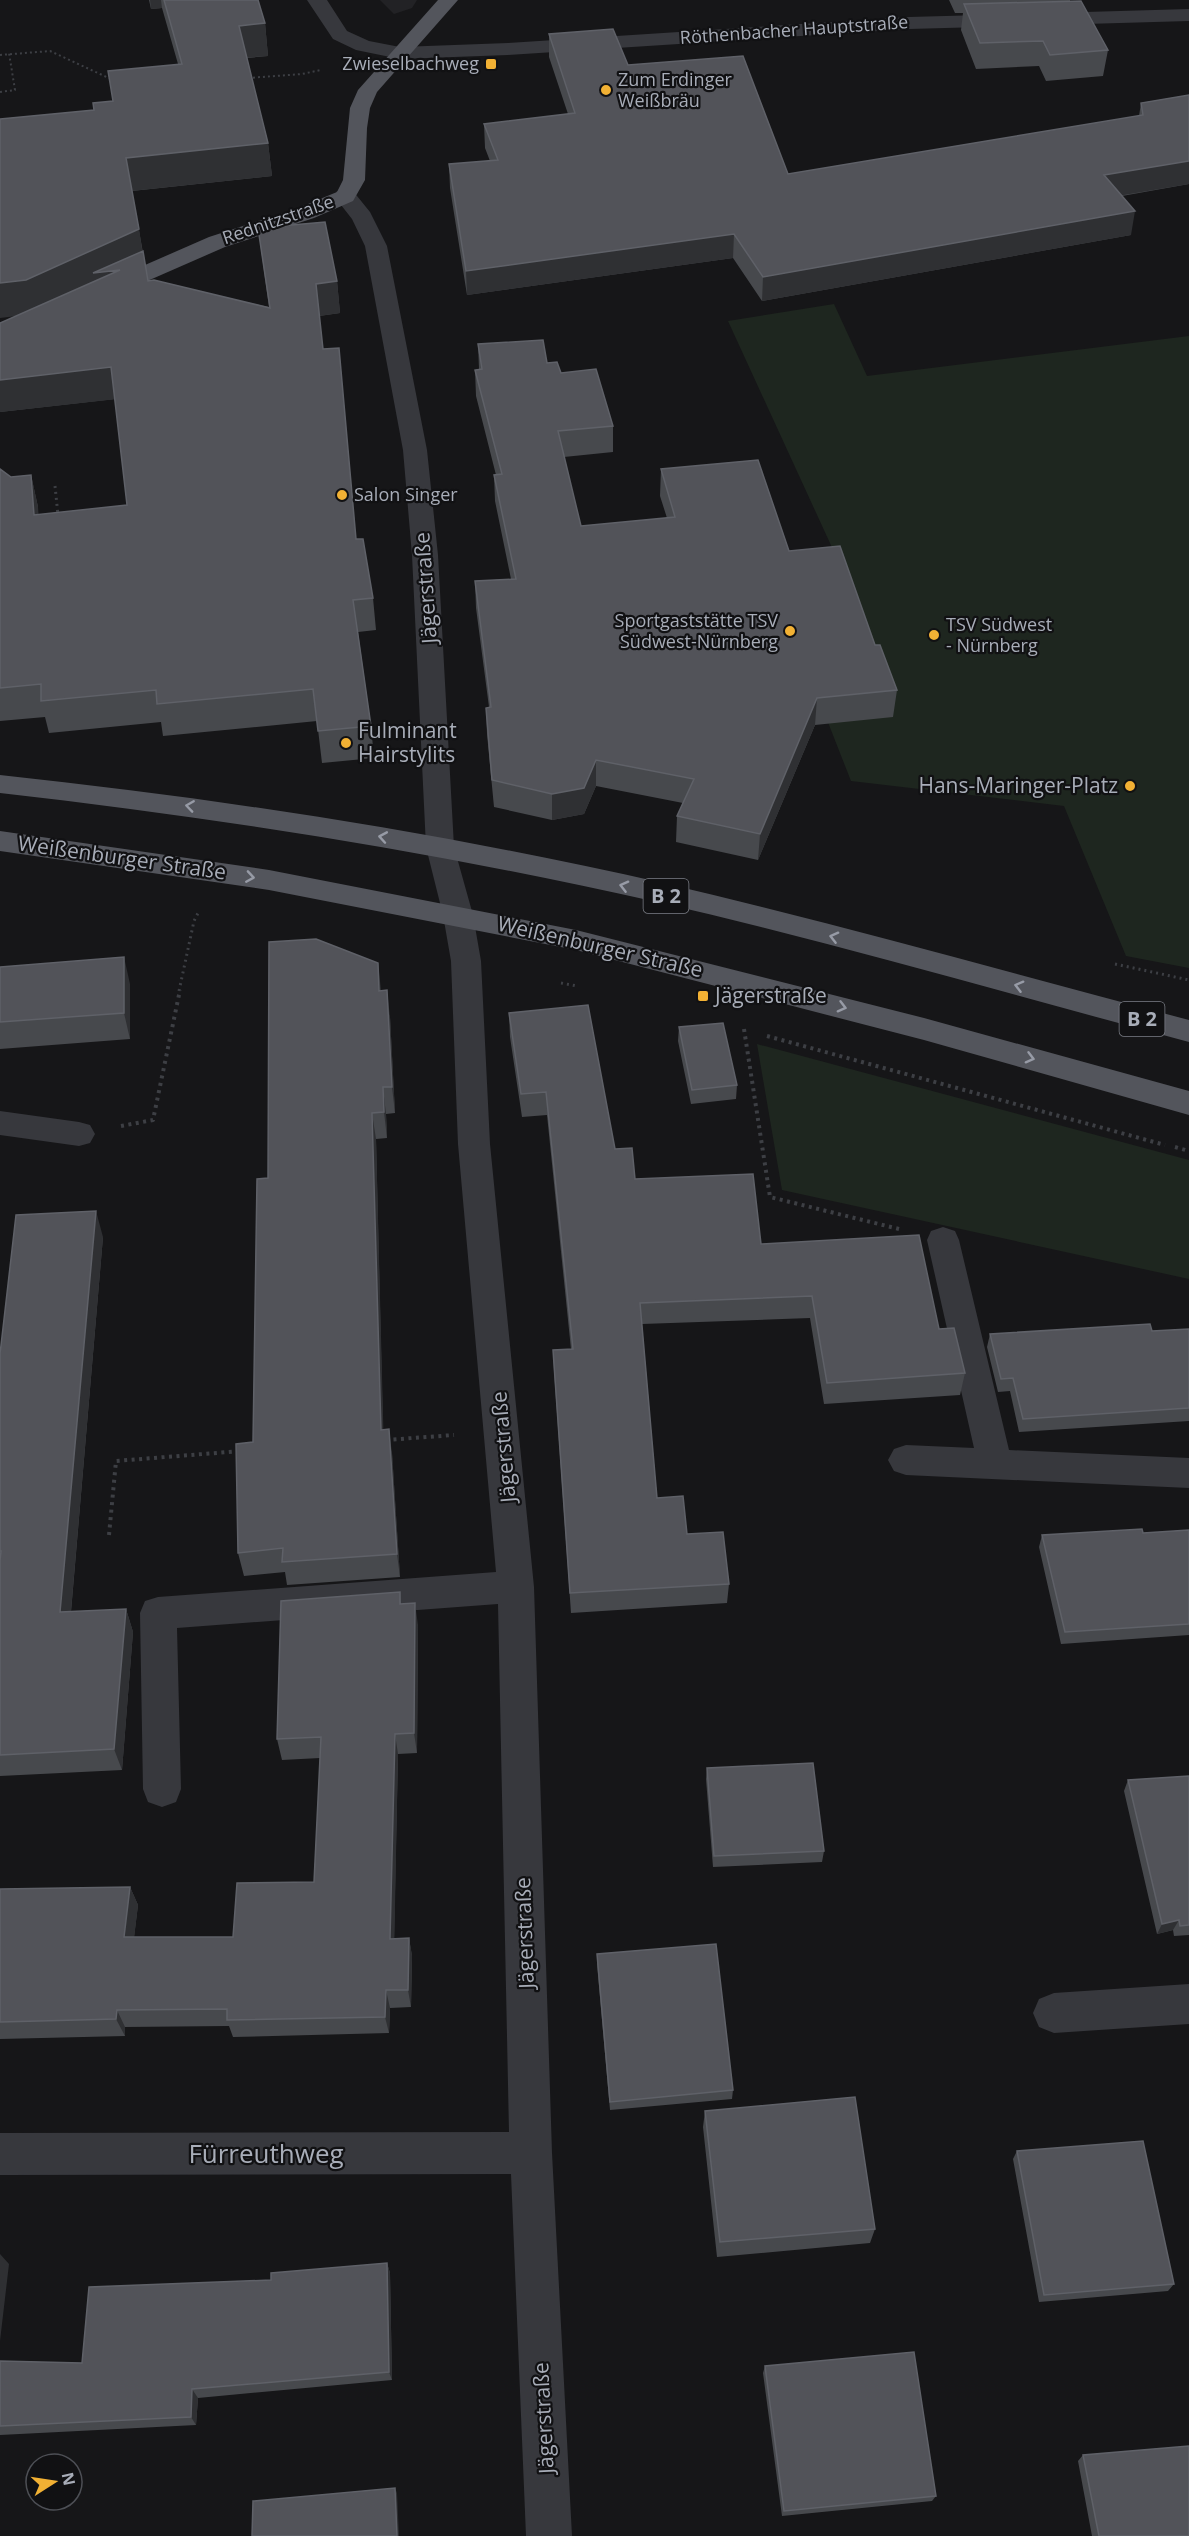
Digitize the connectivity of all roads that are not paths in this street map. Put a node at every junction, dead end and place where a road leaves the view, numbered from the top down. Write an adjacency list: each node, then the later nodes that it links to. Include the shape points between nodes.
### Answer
1 (317, 0): 8 (street, via 340,35 363,46)
2 (448, 0): 8 (main road, Rednitzstraße)
3 (910, 0): 6 (street)
4 (846, 7): 7 (street)
5 (1189, 15): 6 (street, Röthenbacher Hauptstraße)
6 (909, 23): 7 (street, Röthenbacher Hauptstraße)
7 (852, 27): 8 (street, Röthenbacher Hauptstraße)
8 (400, 53): 9 (main road, Rednitzstraße, via 368,90 360,108 354,180)
9 (345, 196): 10 (main road, Rednitzstraße, via 217,242); 13 (street, Jägerstraße, via 362,217 376,246 415,450 425,555)
10 (86, 300)
11 (0, 784): 13 (main road, B 2, one-way to 11, via 216,810)
12 (0, 841): 14 (main road, Weißenburger Straße, one-way to 14, via 257,878)
13 (440, 847): 14 (street, Jägerstraße); 15 (main road, B 2, one-way to 13, via 721,908)
14 (458, 915): 16 (main road, Weißenburger Straße, one-way to 16, via 716,974); 23 (street, Jägerstraße, via 466,961 474,1144)
15 (1189, 1031)
16 (1189, 1103)
17 (0, 1124): 18 (street)
18 (79, 1134)
19 (943, 1240): 21 (street)
20 (906, 1460): 21 (street)
21 (995, 1464): 22 (street)
22 (1189, 1473)
23 (516, 1587): 24 (street, via 158,1612); 27 (street, Jägerstraße)
24 (162, 1789)
25 (1189, 2004): 26 (street)
26 (1054, 2013)
27 (531, 2153): 28 (street, Fürreuthweg); 29 (street, Jägerstraße)
28 (0, 2154)
29 (549, 2536)

